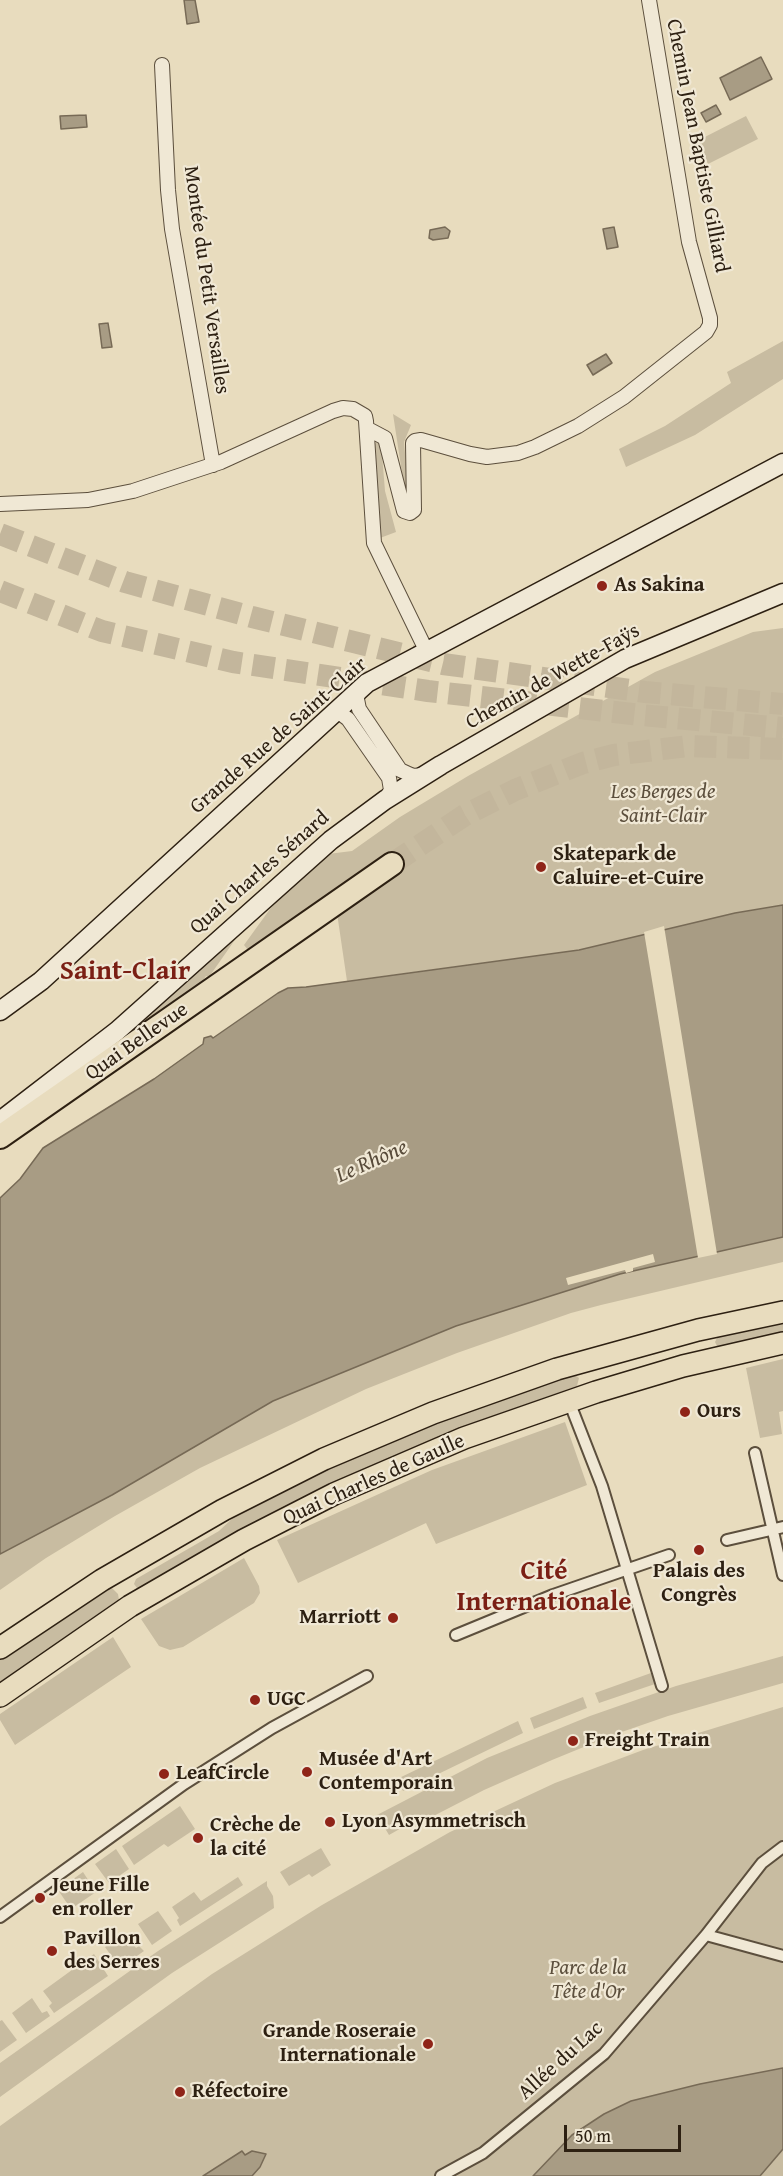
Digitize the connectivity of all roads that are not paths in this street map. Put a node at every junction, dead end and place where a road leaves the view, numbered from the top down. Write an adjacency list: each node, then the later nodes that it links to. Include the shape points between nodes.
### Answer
1 (648, 0): 3 (street, Chemin Jean Baptiste Gilliard, via 689,242 710,318 706,332 624,397 535,447 487,457 415,441 414,510 410,513 404,511 385,438)
2 (162, 65): 5 (street, Montée du Petit Versailles, via 172,229)
3 (368, 429): 5 (street, via 365,416 344,408); 8 (street, via 374,543)
4 (783, 463): 8 (main road, Grande Rue de Saint-Clair)
5 (213, 465): 6 (street, via 133,491 88,500)
6 (0, 504)
7 (783, 593): 11 (main road, Chemin de Wette-Faÿs, via 625,659)
8 (426, 651): 9 (main road, Grande Rue de Saint-Clair)
9 (358, 691): 10 (main road, Grande Rue de Saint-Clair); 11 (street, via 359,709 400,770)
10 (334, 712): 12 (street, via 348,718 389,778 390,790); 14 (main road, Grande Rue de Saint-Clair, via 41,981)
11 (423, 776): 12 (main road, Chemin de Wette-Faÿs)
12 (385, 800): 15 (main road, Quai Charles Sénard, via 331,840 117,1031)
13 (392, 864): 16 (highway, Quai Bellevue)
14 (0, 1011)
15 (0, 1121)
16 (0, 1137)
17 (783, 1312): 27 (main road, Quai Charles de Gaulle, via 698,1330 557,1369 433,1413 346,1450 224,1510 102,1580)
18 (783, 1343): 30 (main road, Quai Charles de Gaulle, via 683,1366 596,1392 464,1438 334,1494 130,1606)
19 (572, 1409): 24 (street, via 602,1485)
20 (755, 1454): 21 (street)
21 (778, 1529): 22 (street); 25 (street)
22 (727, 1540)
23 (669, 1555): 24 (street)
24 (626, 1570): 26 (street); 29 (street)
25 (783, 1575)
26 (456, 1635)
27 (0, 1648)
28 (367, 1676): 32 (street, via 272,1728 184,1784)
29 (662, 1686)
30 (0, 1696)
31 (783, 1847): 33 (street, Allée du Lac, via 762,1863)
32 (0, 1917)
33 (706, 1935): 34 (street); 35 (street, Allée du Lac, via 604,2054 483,2153)
34 (783, 1956)
35 (441, 2176)

